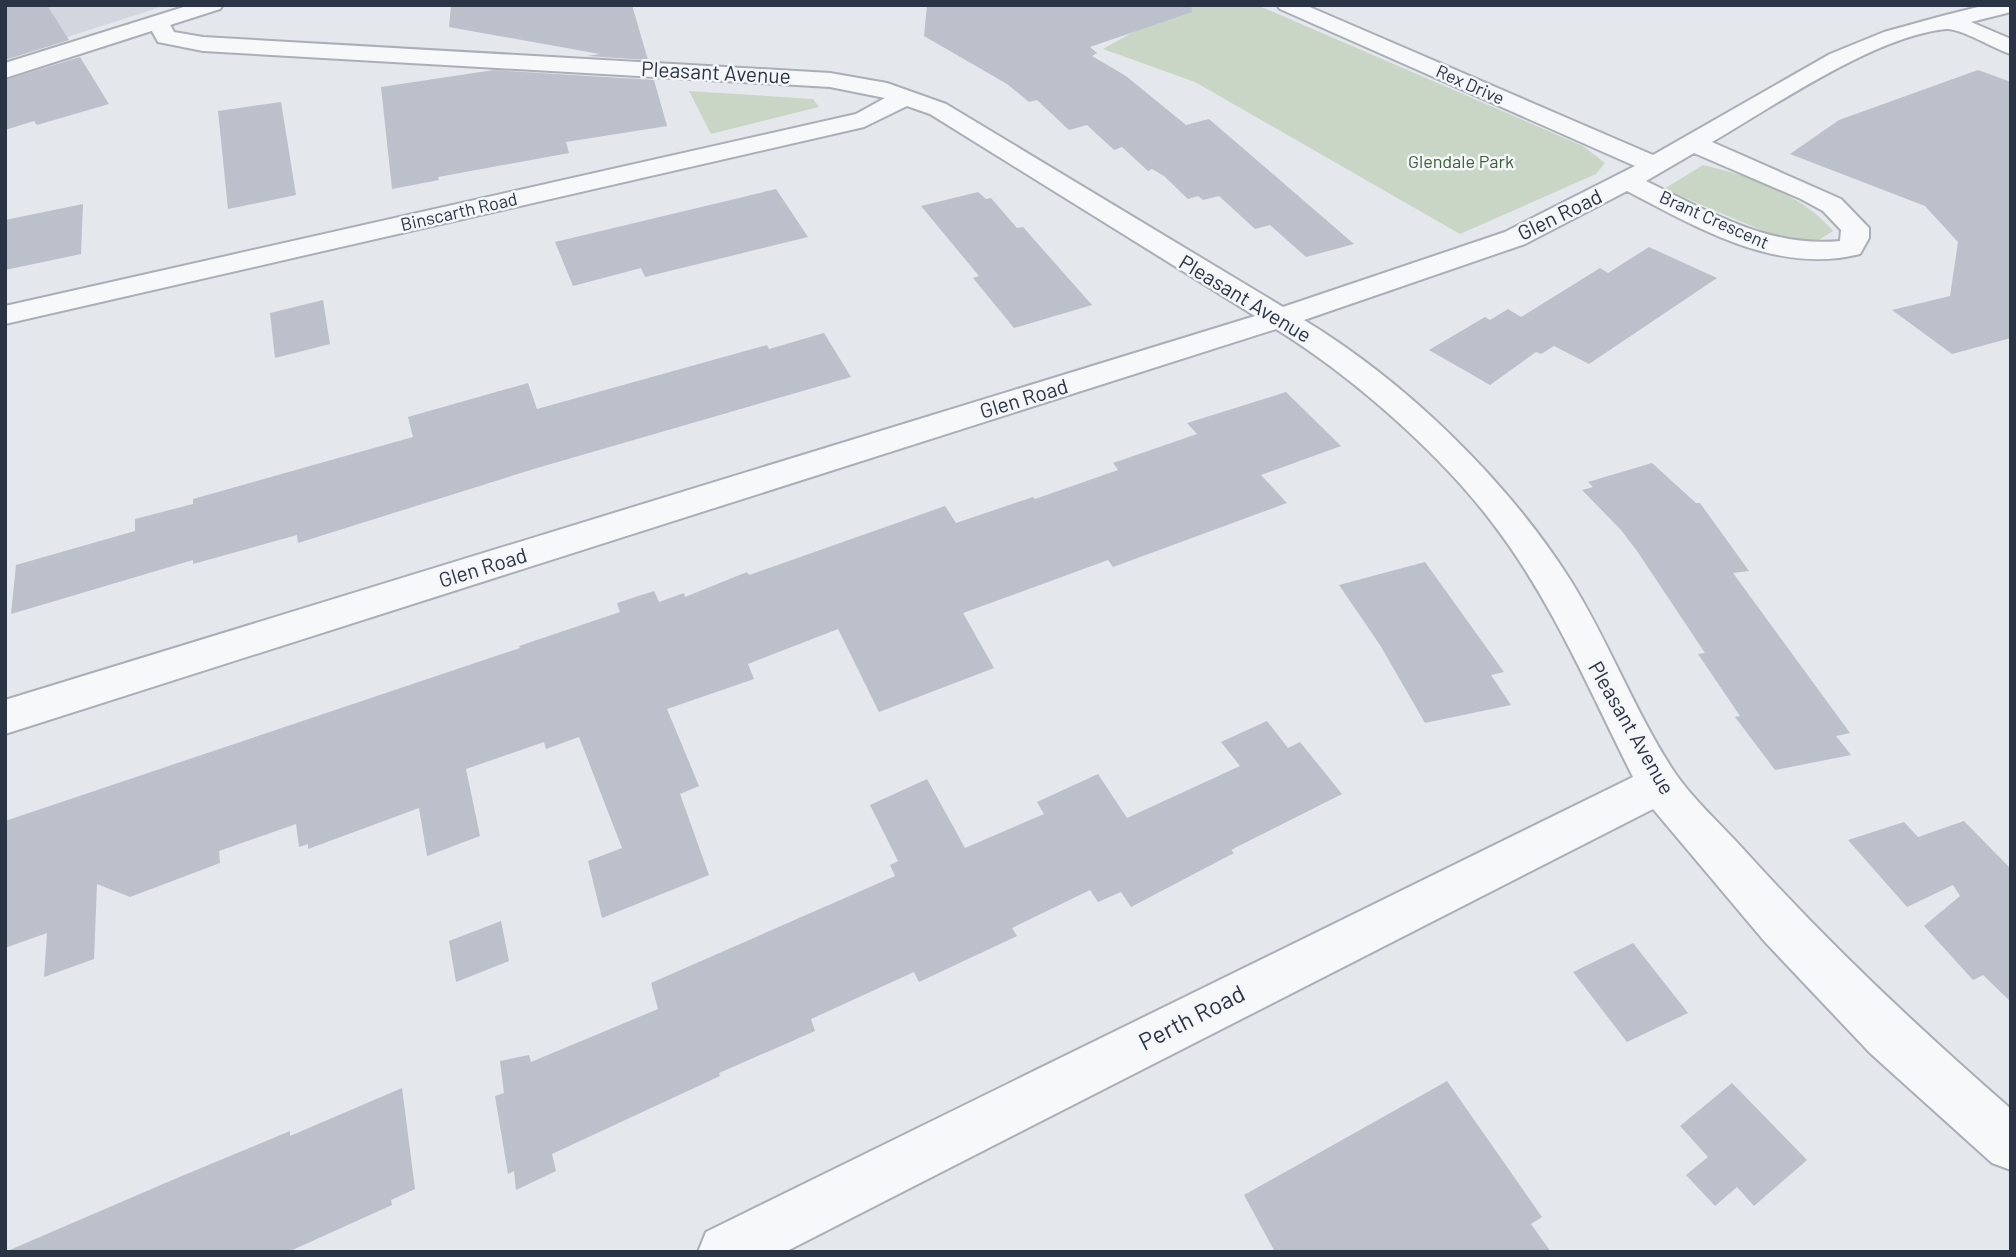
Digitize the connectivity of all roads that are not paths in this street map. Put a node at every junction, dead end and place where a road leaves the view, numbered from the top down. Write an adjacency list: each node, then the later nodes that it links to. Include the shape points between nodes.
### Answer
1 (213, 5): 5 (street)
2 (1287, 5): 10 (street, Rex Drive)
3 (2011, 5): 4 (street, Glen Road)
4 (1950, 22): 6 (street); 9 (street, Glen Road, via 1892,37 1838,59)
5 (159, 24): 7 (street); 8 (street, Pleasant Avenue, via 166,37 190,43 830,80)
6 (2011, 47)
7 (5, 71)
8 (907, 96): 11 (street, Binscarth Road, via 864,120); 12 (street, Pleasant Avenue, via 938,109)
9 (1694, 144): 10 (street, Glen Road); 10 (street, Brant Crescent, via 1832,205 1855,228 1850,248 1800,253 1759,244)
10 (1641, 173): 12 (street, Glen Road, via 1514,237)
11 (5, 316)
12 (1278, 319): 13 (street, Glen Road); 14 (street, Pleasant Avenue, via 1315,340 1427,430 1506,515 1558,592)
13 (5, 717)
14 (1659, 785): 15 (street, Pleasant Avenue, via 1782,926 1878,1025); 16 (street, Perth Road)
15 (2011, 1144)
16 (726, 1252)

